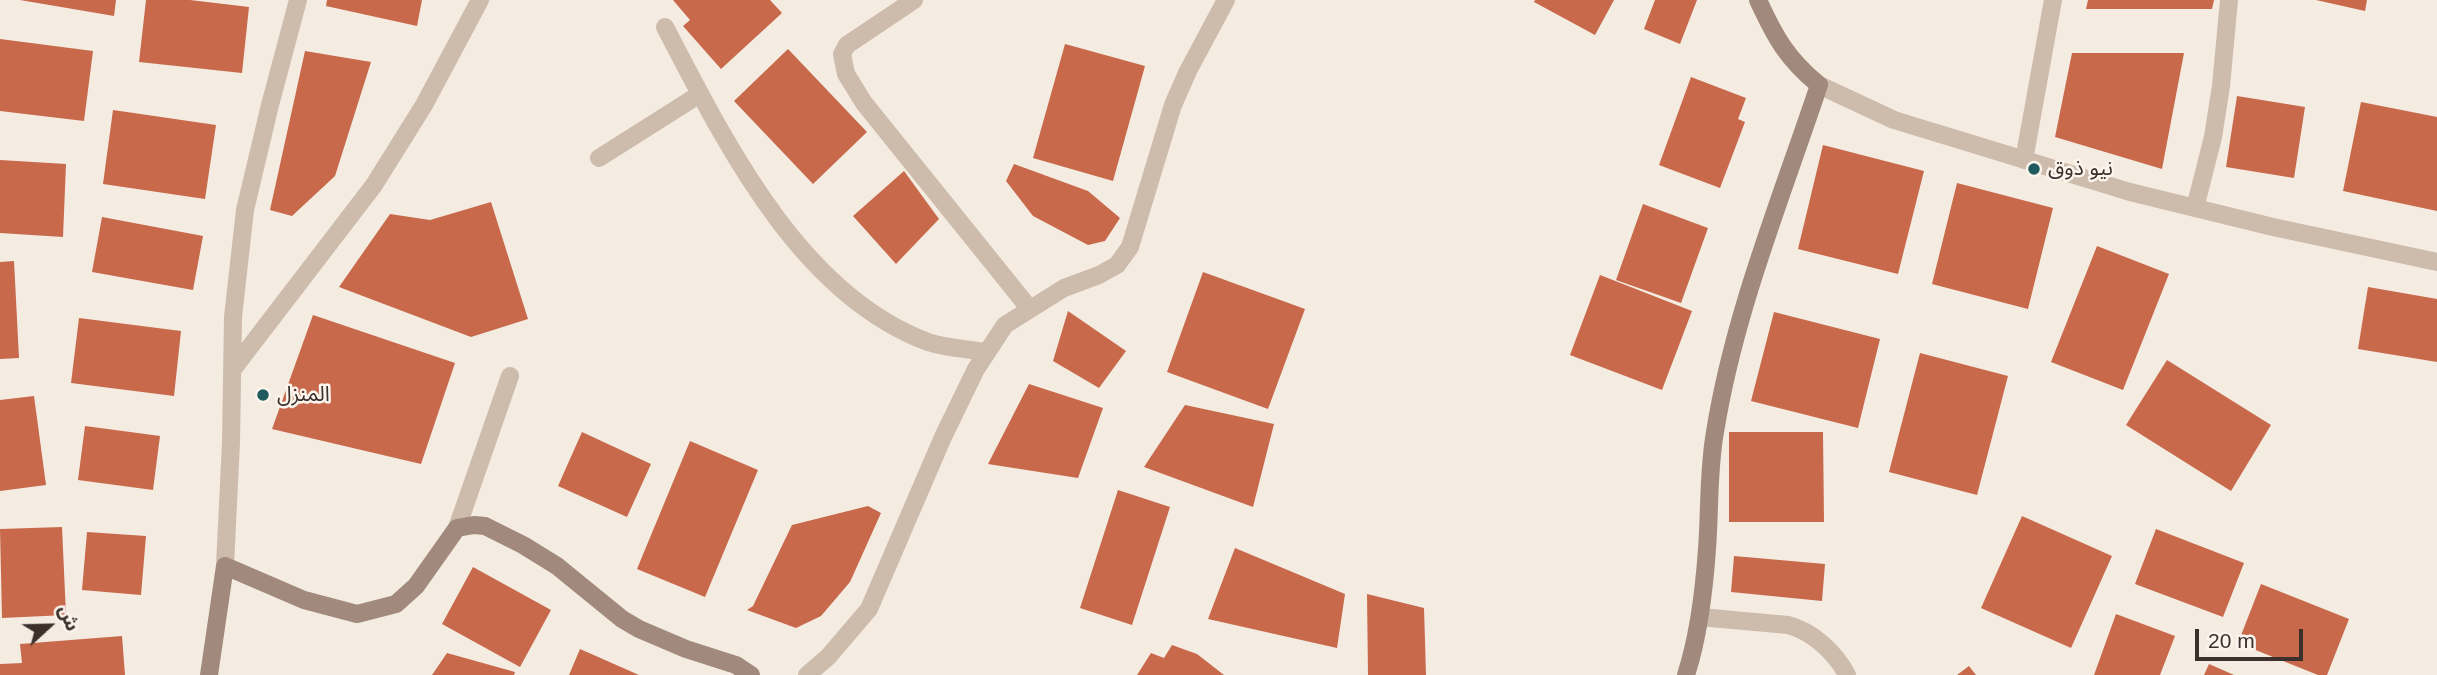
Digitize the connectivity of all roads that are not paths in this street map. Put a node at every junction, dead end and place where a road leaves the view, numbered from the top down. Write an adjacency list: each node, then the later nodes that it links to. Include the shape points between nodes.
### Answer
1 (298, 0): 17 (street, via 245,210 233,317)
2 (480, 0): 17 (street, via 425,105 374,185)
3 (914, 0): 15 (street, via 847,45 842,54 846,74 864,103)
4 (1226, 0): 15 (street, via 1173,105 1130,247 1117,265)
5 (1758, 0): 9 (street, via 1773,33 1798,68)
6 (2053, 0): 12 (street)
7 (2229, 0): 13 (street, via 2213,137)
8 (665, 27): 10 (street)
9 (1819, 86): 12 (street, via 1894,120); 21 (street, via 1725,378 1714,434)
10 (700, 94): 11 (street); 16 (street, via 761,195 817,265 895,327 931,343)
11 (599, 158)
12 (2024, 160): 13 (street)
13 (2195, 208): 14 (street)
14 (2437, 262)
15 (1030, 308): 16 (street, via 1005,325)
16 (986, 352): 24 (street, via 943,437 869,609)
17 (233, 369): 20 (street)
18 (510, 376): 19 (street)
19 (457, 528): 20 (street, via 416,586 397,604 357,614 304,600); 23 (street, via 485,526 557,566 639,629 736,665)
20 (225, 565): 22 (street)
21 (1700, 617): 25 (street); 26 (street, via 1802,629 1824,646)
22 (209, 675)
23 (751, 675)
24 (807, 675)
25 (1686, 675)
26 (1847, 675)

